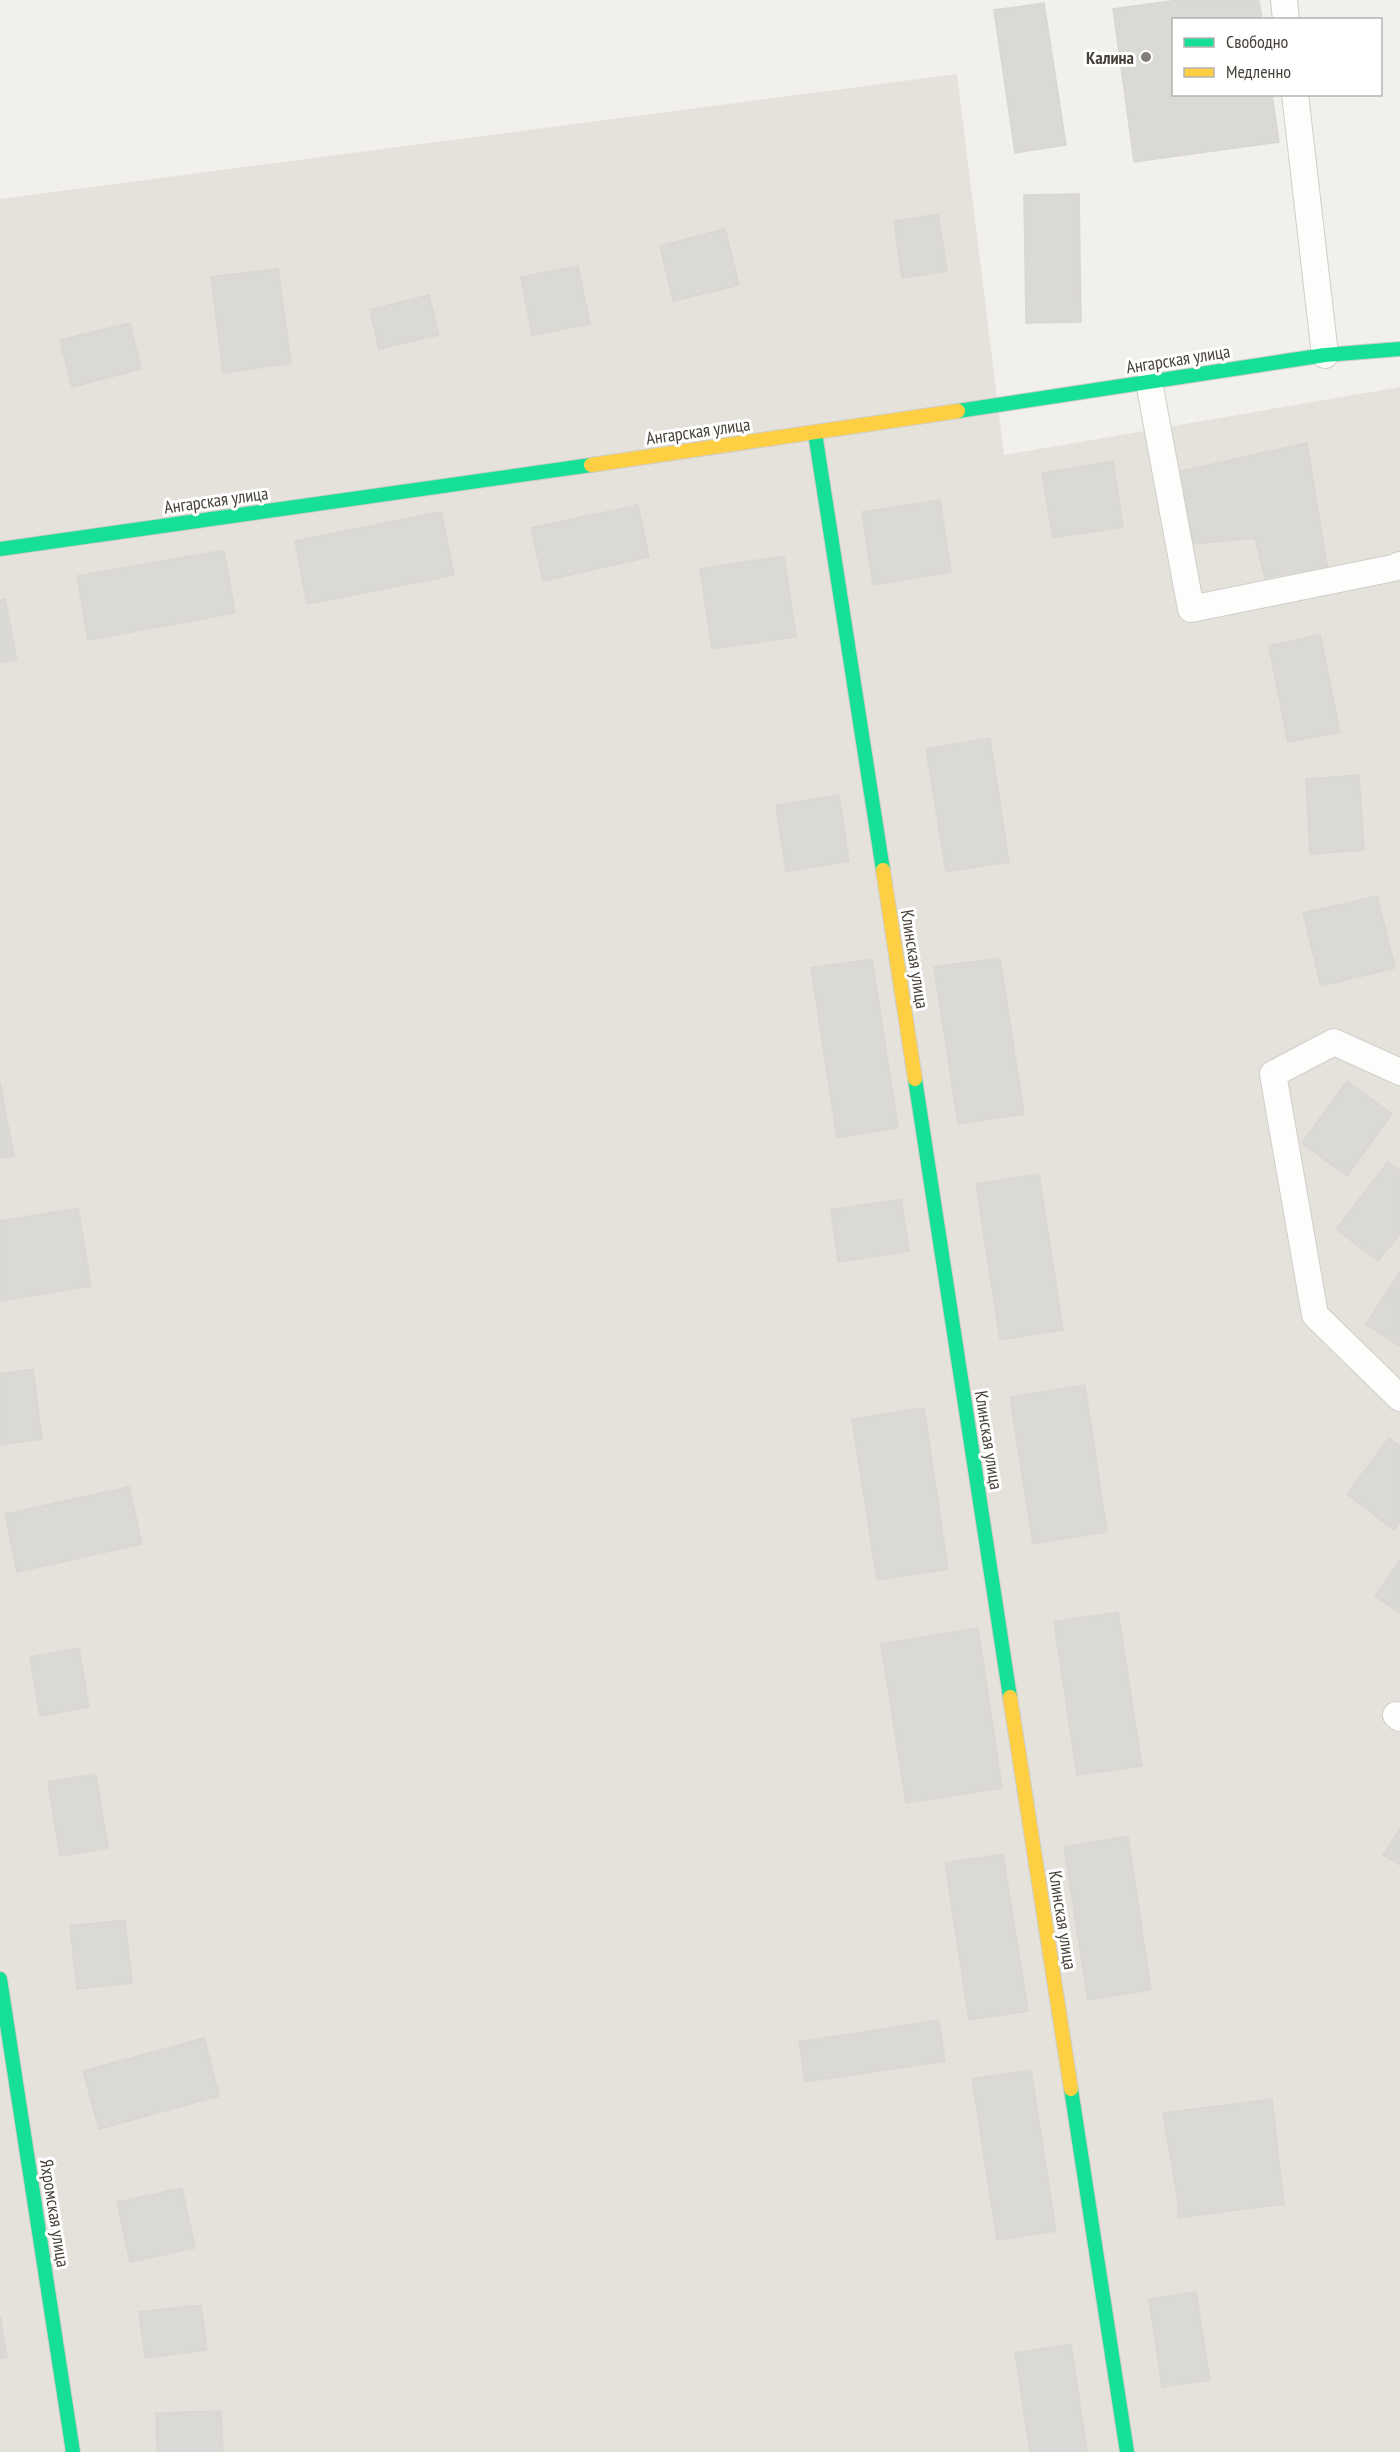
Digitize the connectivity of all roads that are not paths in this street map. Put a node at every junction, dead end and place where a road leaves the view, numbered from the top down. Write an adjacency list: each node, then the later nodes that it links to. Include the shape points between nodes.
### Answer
1 (1284, 0): 2 (lane)
2 (1286, 18)
3 (1295, 96): 5 (lane)
4 (1400, 349): 5 (street, Ангарская улица)
5 (1325, 355): 6 (street, Ангарская улица)
6 (1149, 382): 7 (street, Ангарская улица); 9 (lane, via 1191,609)
7 (815, 433): 8 (street, Ангарская улица); 14 (street, Клинская улица)
8 (0, 549)
9 (1400, 565)
10 (1400, 1072): 11 (lane, via 1334,1042 1273,1074 1315,1315)
11 (1400, 1398)
12 (0, 1979): 13 (street, Яхромская улица)
13 (74, 2452)
14 (1127, 2452)

